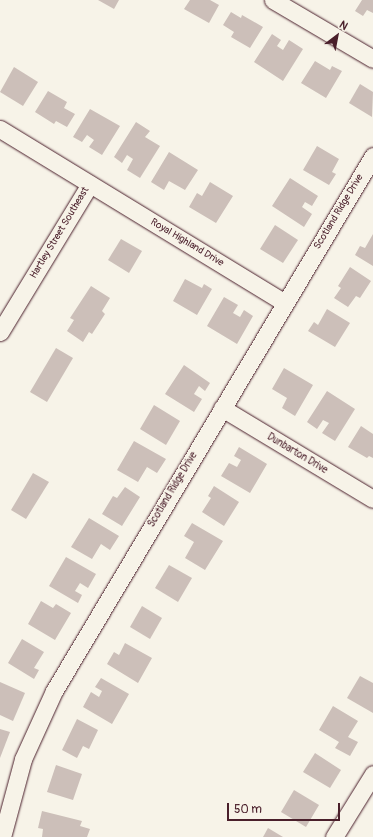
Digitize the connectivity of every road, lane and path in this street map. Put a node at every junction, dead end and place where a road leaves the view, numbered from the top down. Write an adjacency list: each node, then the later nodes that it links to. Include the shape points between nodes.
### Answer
1 (273, 0): 2 (street)
2 (373, 59)
3 (0, 129): 5 (street, Hartley Street Southeast)
4 (373, 156): 6 (street, Scotland Ridge Drive)
5 (90, 184): 6 (street, Royal Highland Drive); 7 (street, Hartley Street Southeast)
6 (285, 303): 8 (street, Scotland Ridge Drive)
7 (0, 332)
8 (222, 408): 9 (street, Dunbarton Drive); 11 (street, Scotland Ridge Drive, via 54,691 24,759)
9 (373, 499)
10 (373, 774): 12 (street)
11 (2, 837)
12 (334, 837)

